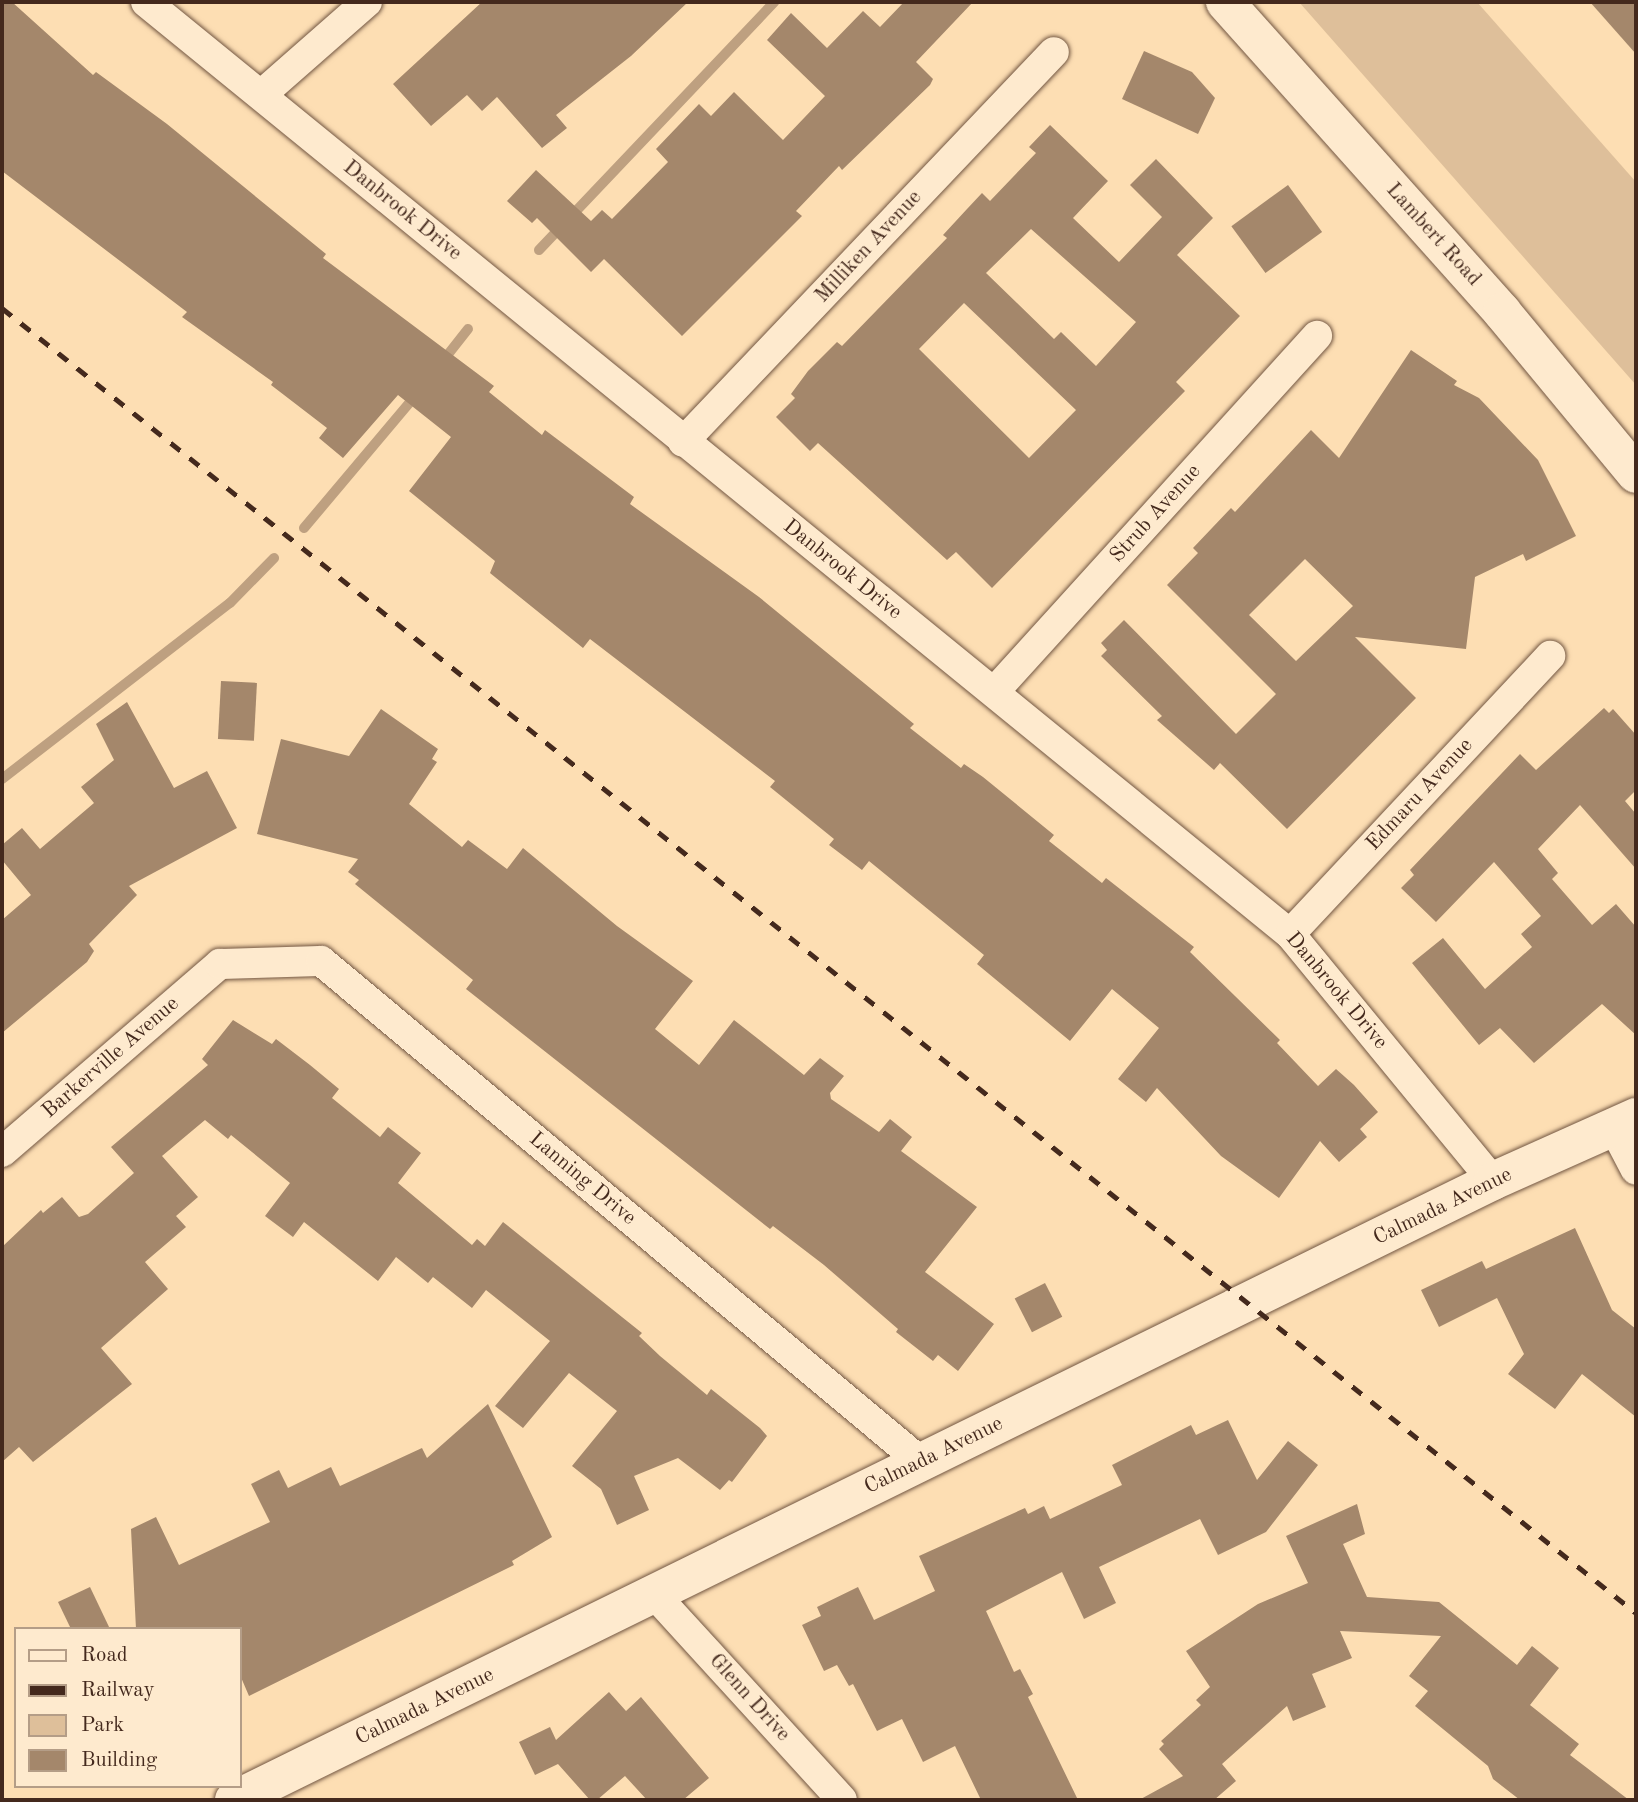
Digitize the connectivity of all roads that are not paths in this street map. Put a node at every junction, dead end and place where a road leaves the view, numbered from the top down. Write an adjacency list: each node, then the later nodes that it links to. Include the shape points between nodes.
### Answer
1 (146, 2): 5 (street, Danbrook Drive)
2 (367, 2): 5 (street)
3 (1224, 2): 8 (street, Lambert Road, via 1502,312)
4 (1054, 52): 7 (street, Milliken Avenue)
5 (261, 95): 7 (street, Danbrook Drive)
6 (1317, 336): 10 (street, Strub Avenue)
7 (683, 442): 10 (street, Danbrook Drive)
8 (1636, 474)
9 (1550, 656): 11 (street, Edmaru Avenue)
10 (994, 692): 11 (street, Danbrook Drive)
11 (1290, 934): 16 (street, Danbrook Drive)
12 (220, 964): 14 (street, Barkerville Avenue); 17 (street, Lanning Drive, via 321,961)
13 (1625, 1123): 15 (street); 16 (street, Calmada Avenue)
14 (2, 1152)
15 (1636, 1170)
16 (1493, 1181): 17 (street, Calmada Avenue)
17 (921, 1462): 18 (street, Calmada Avenue)
18 (655, 1595): 19 (street, Calmada Avenue); 20 (street, Glenn Drive)
19 (234, 1800)
20 (842, 1800)

